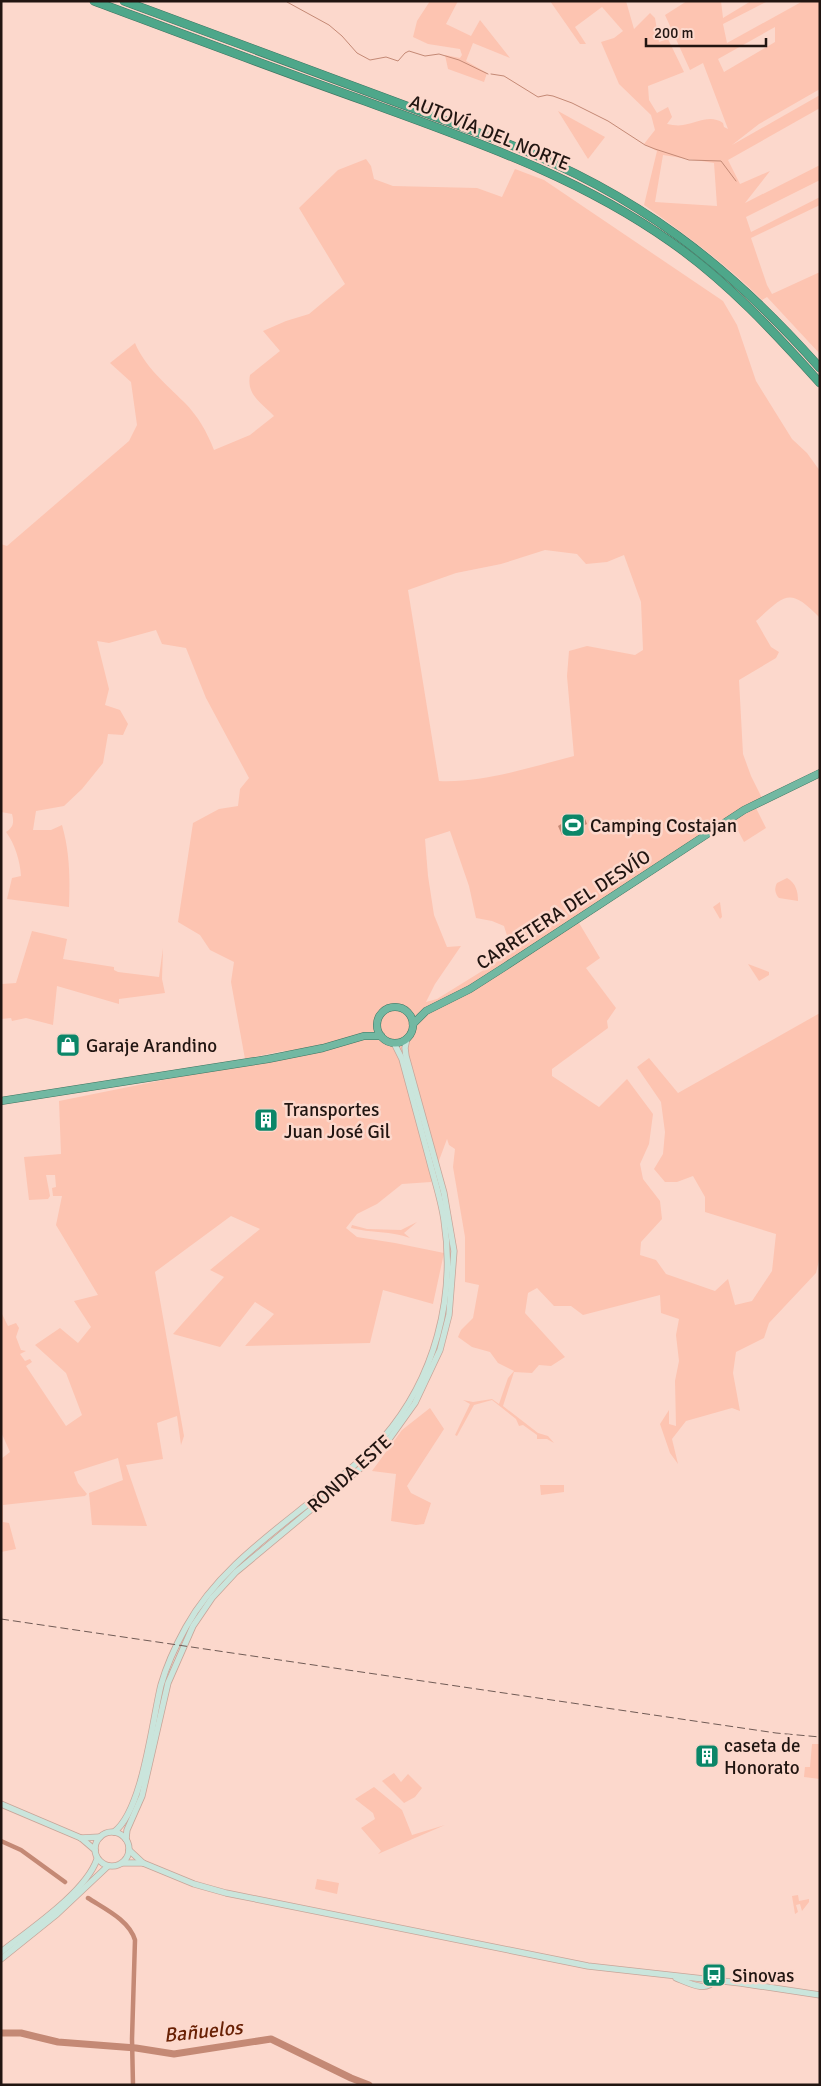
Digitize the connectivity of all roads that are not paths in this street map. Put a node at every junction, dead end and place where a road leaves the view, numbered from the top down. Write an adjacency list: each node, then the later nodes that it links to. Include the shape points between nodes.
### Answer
1 (94, 1): 4 (highway, AUTOVÍA DEL NORTE, via 495,149 570,182 650,228 716,277 765,323)
2 (124, 1): 3 (highway, AUTOVÍA DEL NORTE, via 513,146 586,179 649,215 694,246 761,305)
3 (820, 368)
4 (820, 383)
5 (820, 773): 6 (highway, CARRETERA DEL DESVÍO, via 744,810 470,990)
6 (426, 1011): 7 (highway, CARRETERA DEL DESVÍO); 9 (highway, CARRETERA DEL DESVÍO)
7 (408, 1013): 8 (highway, via 399,1008 389,1008 381,1014); 9 (highway)
8 (377, 1024): 10 (highway); 11 (highway)
9 (412, 1024): 12 (highway)
10 (364, 1036): 11 (highway); 14 (highway, via 251,1061)
11 (381, 1036): 13 (highway)
12 (407, 1038): 13 (highway); 19 (main road, RONDA ESTE, via 406,1056 444,1193 454,1251 449,1316 440,1350 414,1404 390,1438 362,1467 236,1572 212,1598 193,1626 168,1683 142,1796)
13 (394, 1043): 16 (main road, RONDA ESTE, via 402,1059 444,1218 447,1284 443,1317 434,1349 409,1401 385,1436 232,1568 197,1610 174,1651 162,1682 133,1804 122,1826)
14 (1, 1101)
15 (1, 1804): 18 (main road)
16 (114, 1832): 17 (main road); 19 (main road)
17 (100, 1837): 18 (main road); 20 (main road)
18 (81, 1838): 20 (main road)
19 (126, 1839): 21 (main road)
20 (94, 1850): 22 (main road)
21 (129, 1850): 23 (main road); 24 (main road)
22 (97, 1859): 25 (main road); 26 (main road, via 80,1885)
23 (123, 1863): 24 (main road); 25 (main road)
24 (143, 1863): 28 (main road, via 226,1893 588,1966)
25 (108, 1866): 27 (main road, via 57,1914)
26 (1, 1952)
27 (1, 1959)
28 (820, 1995)

